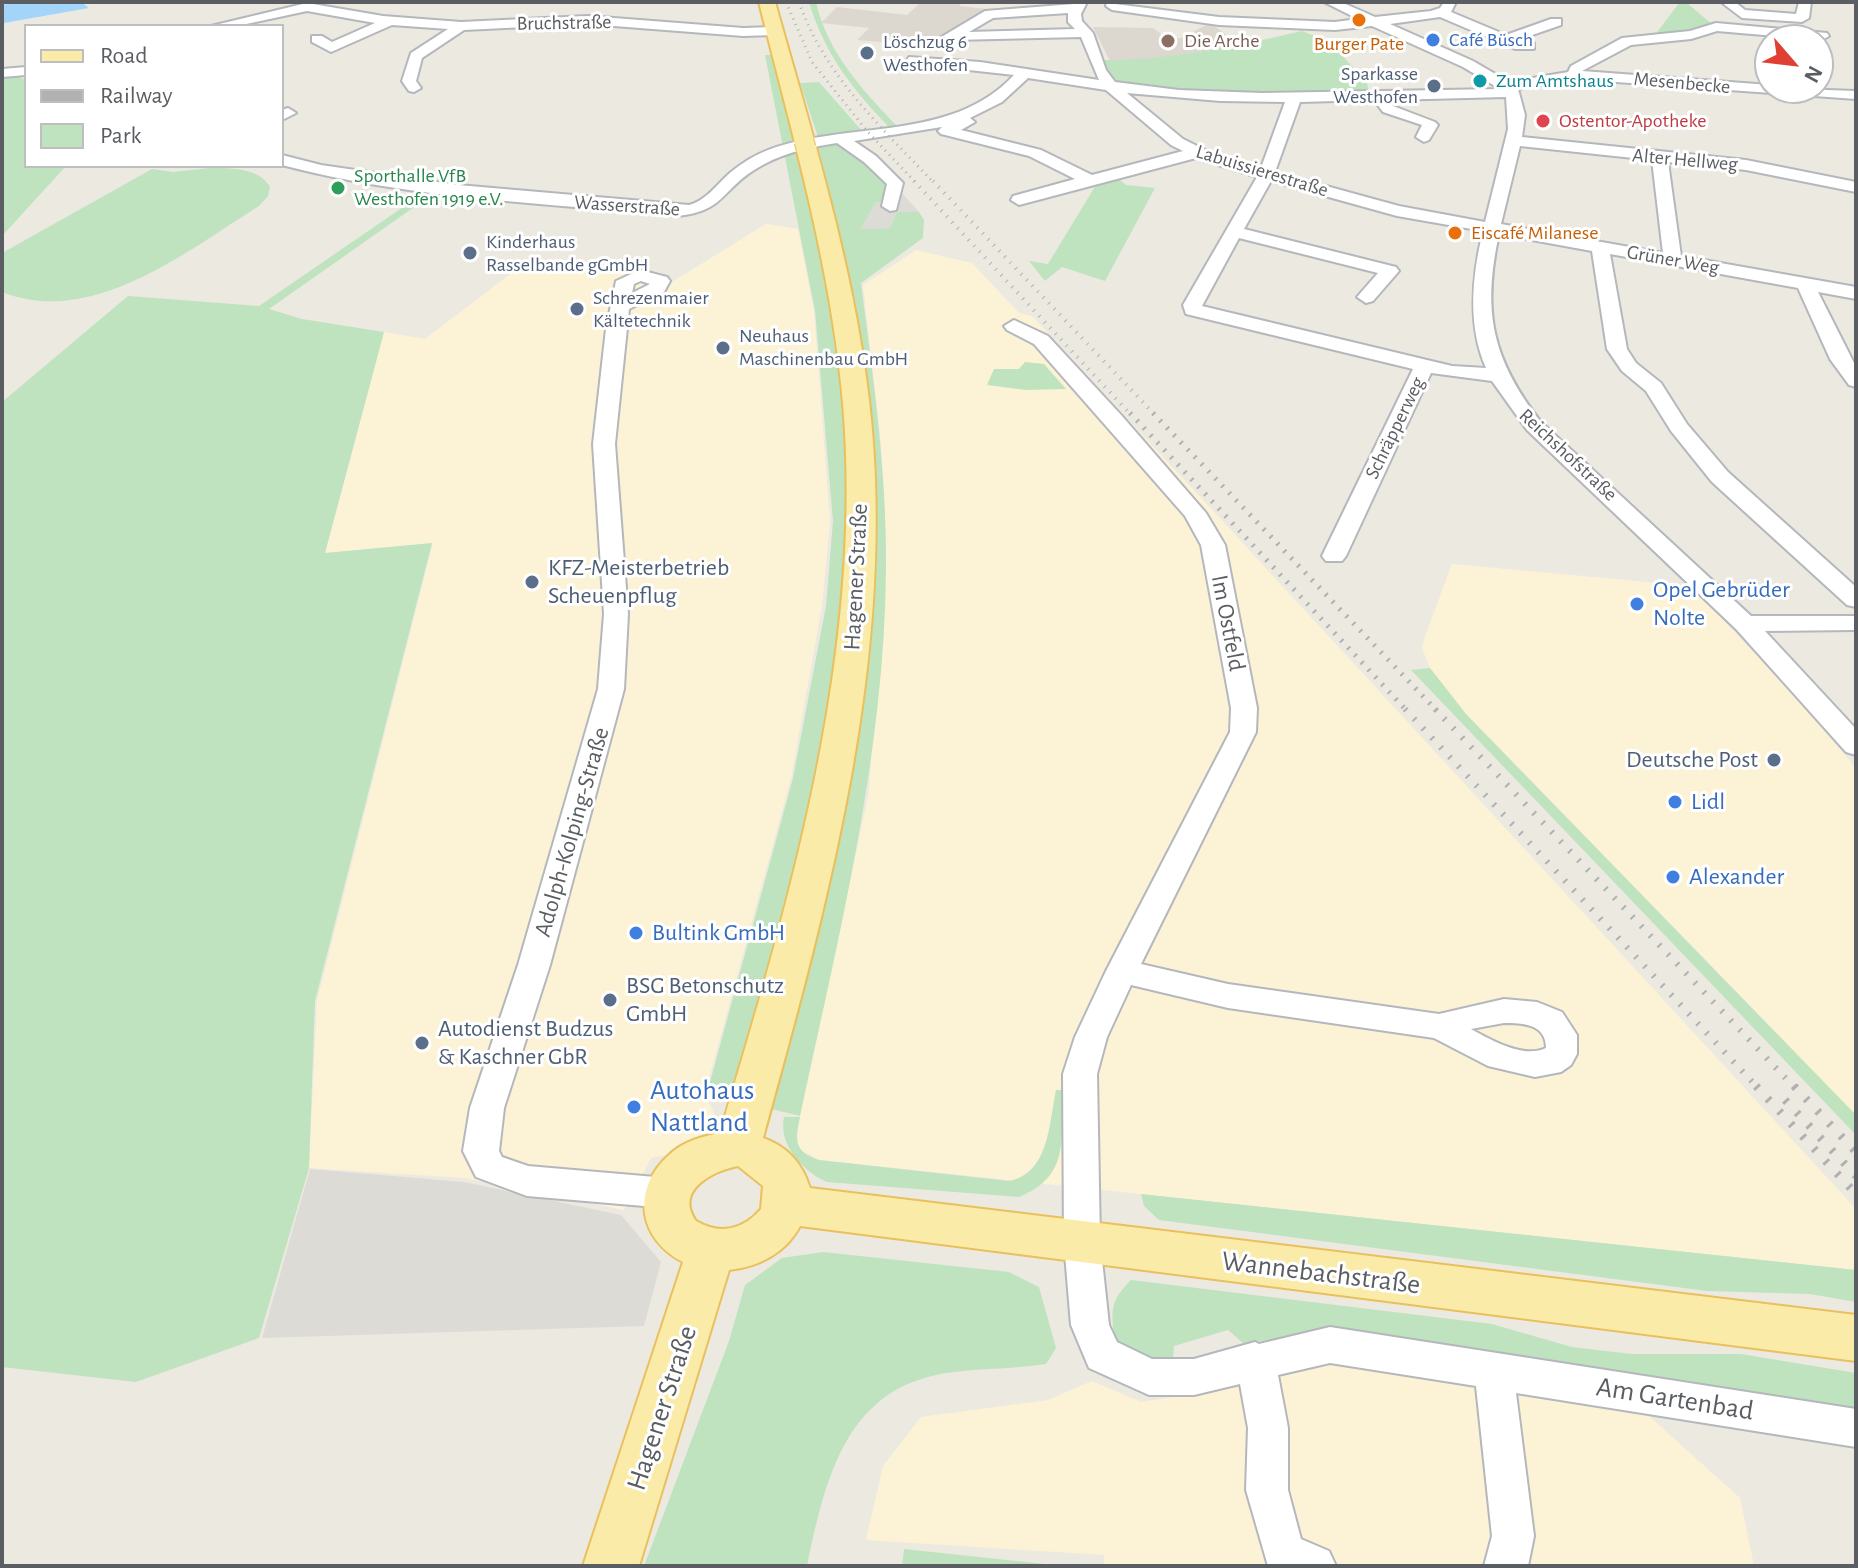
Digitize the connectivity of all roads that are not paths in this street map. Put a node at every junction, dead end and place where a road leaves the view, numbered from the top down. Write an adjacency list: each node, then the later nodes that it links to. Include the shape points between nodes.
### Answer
1 (767, 2): 19 (main road, Hagener Straße)
2 (1147, 2): 12 (street)
3 (1186, 2): 12 (street)
4 (1318, 2): 5 (street)
5 (1330, 2): 14 (street)
6 (1727, 2): 7 (street, via 1742,14 1802,18)
7 (1805, 2)
8 (303, 4): 13 (street, Bruchstraße); 16 (street, Bruchstraße)
9 (1080, 5): 20 (street, Labuissierestraße, via 1075,22); 21 (street, via 990,14)
10 (1108, 8): 12 (street)
11 (1446, 8): 14 (street); 23 (street)
12 (1170, 10): 14 (street, via 1219,21 1317,29)
13 (389, 21): 17 (street, Bruchstraße); 26 (street)
14 (1375, 22): 37 (street, via 1464,62)
15 (1556, 22): 23 (street)
16 (226, 24)
17 (461, 26): 19 (street, Bruchstraße, via 602,20); 36 (street, via 416,56 409,81)
18 (1754, 30): 28 (street, via 1716,27 1691,35 1627,41)
19 (774, 31): 74 (main road, Hagener Straße, via 839,284 860,455 859,567 851,663 832,779 806,901)
20 (1086, 33): 21 (street); 35 (street, Labuissierestraße)
21 (950, 36): 24 (street)
22 (317, 39): 26 (street)
23 (1506, 40): 25 (street)
24 (935, 45)
25 (1529, 46)
26 (331, 48): 27 (street)
27 (354, 55)
28 (1594, 58): 29 (street); 34 (street)
29 (1625, 59)
30 (914, 60): 33 (street)
31 (24, 72): 32 (street)
32 (2, 73)
33 (1023, 74): 35 (street); 41 (street, Wasserstraße)
34 (1574, 75): 37 (street, Mesenbecke); 39 (street, Mesenbecke)
35 (1110, 86): 40 (street, Mesenbecke, via 1204,96); 45 (street, Labuissierestraße)
36 (414, 88)
37 (1510, 90): 38 (street, Mesenbecke); 44 (street, Reichshofstraße, via 1517,115)
38 (1378, 95): 40 (street, Mesenbecke); 43 (street, via 1388,109 1427,122)
39 (1856, 95)
40 (1295, 96): 50 (street)
41 (995, 101): 42 (street, Wasserstraße, via 929,124); 51 (street, Wasserstraße, via 984,114 946,131 1035,153)
42 (838, 137): 47 (street, Wasserstraße, via 755,163 712,203 687,211 458,190); 54 (street, via 895,183)
43 (1424, 137)
44 (1513, 141): 46 (street, Alter Hellweg); 55 (street, Reichshofstraße)
45 (1195, 153): 50 (street, Labuissierestraße); 51 (street)
46 (1660, 158): 48 (street, Alter Hellweg); 58 (street)
47 (284, 161)
48 (1746, 165): 49 (street); 52 (street, Alter Hellweg)
49 (1856, 171)
50 (1266, 175): 55 (street, Labuissierestraße, via 1397,211); 56 (street)
51 (1090, 180): 53 (street)
52 (1856, 187)
53 (1019, 200)
54 (890, 206)
55 (1490, 228): 57 (street, Grüner Weg); 65 (street, Reichshofstraße, via 1483,265 1484,327)
56 (1234, 232): 61 (street, via 1390,271); 64 (street, via 1193,310)
57 (1600, 248): 58 (street, Grüner Weg); 68 (street, via 1617,349 1629,367 1654,387 1678,427 1720,477)
58 (1673, 260): 59 (street, Grüner Weg)
59 (1805, 284): 60 (street, Grüner Weg); 66 (street)
60 (1856, 293)
61 (1366, 297)
62 (621, 306): 75 (street, Adolph-Kolping-Straße, via 604,444 616,614 611,689 534,965 487,1108 481,1151 489,1167 527,1181)
63 (1014, 326): 72 (street, Im Ostfeld, via 1041,340 1205,527 1213,545 1244,708 1243,732)
64 (1425, 366): 65 (street, Schräpperweg); 67 (street, Schräpperweg)
65 (1495, 375): 70 (street, Reichshofstraße, via 1534,426)
66 (1856, 381)
67 (1334, 556)
68 (1856, 600)
69 (1856, 623): 70 (street)
70 (1745, 624): 71 (street, Reichshofstraße)
71 (1856, 746)
72 (1122, 971): 73 (street, via 1228,996); 77 (street, Im Ostfeld, via 1080,1068)
73 (1441, 1027)
74 (738, 1148): 75 (main road, via 701,1155 674,1178); 76 (main road, via 771,1161 787,1188)
75 (667, 1193): 78 (main road, via 666,1209 675,1230)
76 (786, 1205): 77 (main road, Wannebachstraße); 78 (main road, via 775,1226 755,1242)
77 (1082, 1242): 79 (main road, Wannebachstraße); 80 (street, Am Gartenbad, via 1090,1325 1103,1355 1149,1377 1194,1377)
78 (711, 1250): 83 (main road, Hagener Straße)
79 (1856, 1338)
80 (1255, 1360): 81 (street, Am Gartenbad, via 1330,1345); 84 (street, via 1268,1428 1267,1490 1284,1553)
81 (1494, 1370): 82 (street, Am Gartenbad); 85 (street, via 1513,1536)
82 (1856, 1428)
83 (611, 1566)
84 (1314, 1566)
85 (1506, 1566)

